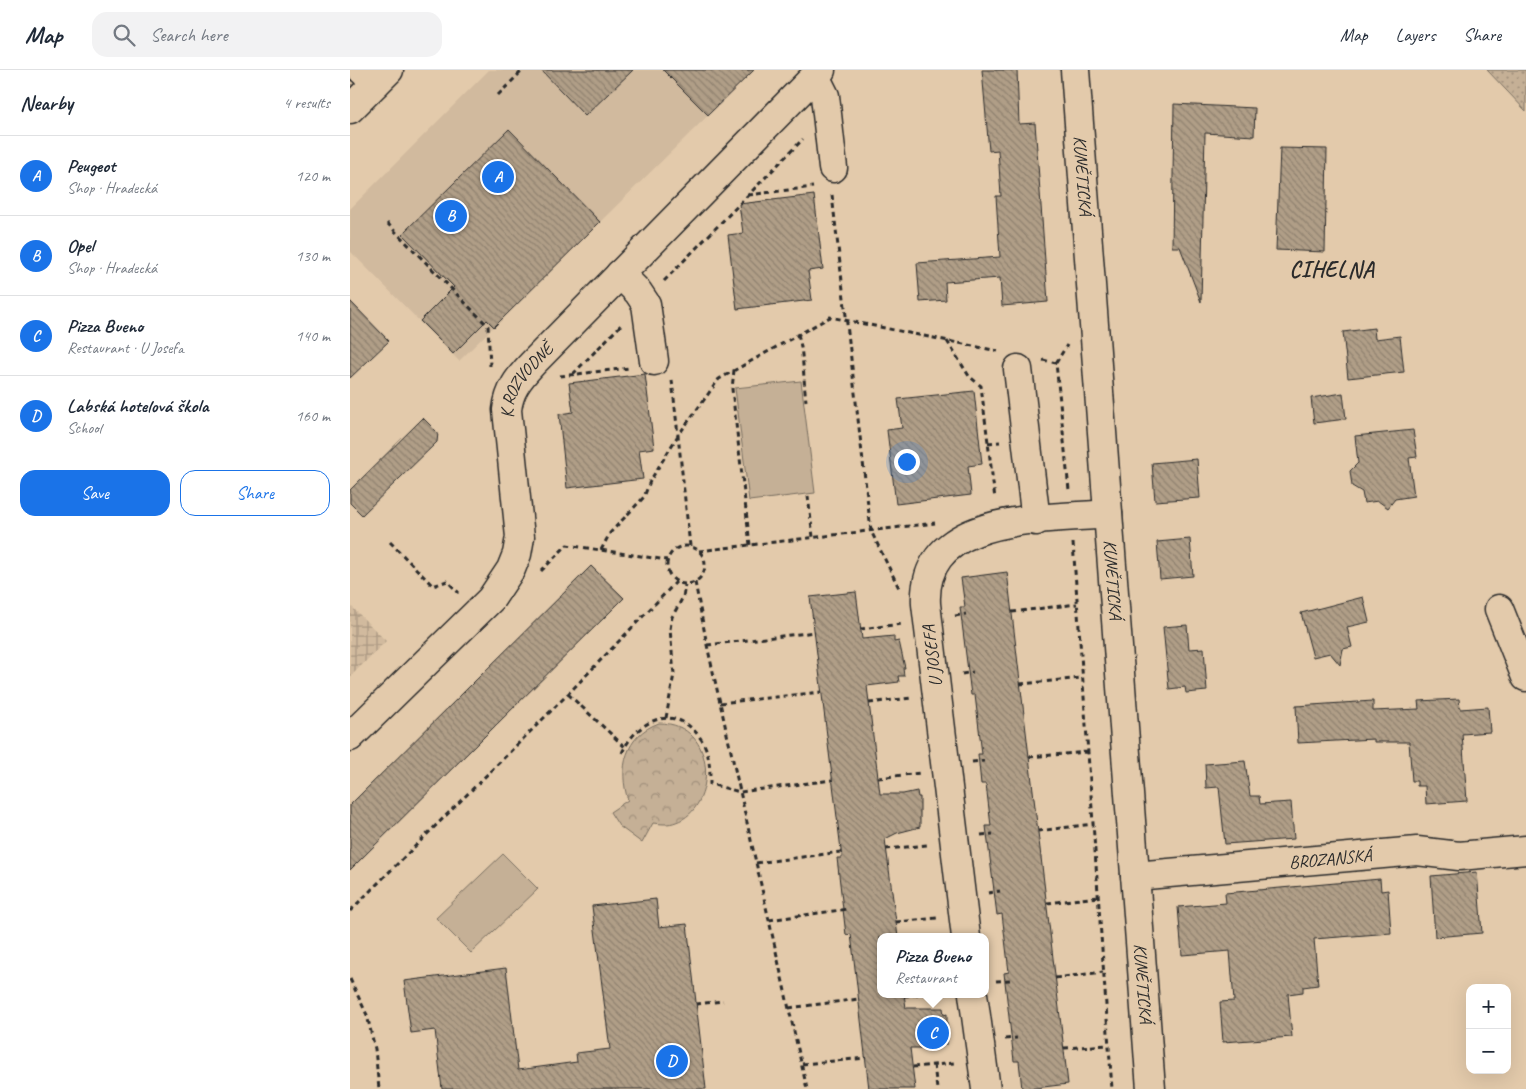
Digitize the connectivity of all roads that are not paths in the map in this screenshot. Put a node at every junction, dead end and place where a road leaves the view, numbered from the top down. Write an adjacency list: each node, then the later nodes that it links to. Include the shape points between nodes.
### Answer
1 (1075, 70): 9 (street, KUNĚTICKÁ)
2 (818, 73): 5 (street, via 824,90); 6 (street, K ROZVODNĚ)
3 (376, 74): 4 (street)
4 (350, 109)
5 (829, 180)
6 (620, 274): 8 (street, via 645,300); 13 (street, K ROZVODNĚ, via 532,364 510,393 507,410 519,518 518,546 514,562 502,584 478,612)
7 (1008, 360): 10 (street)
8 (654, 367)
9 (1108, 514): 10 (street, U JOSEFA); 15 (street, KUNĚTICKÁ)
10 (1036, 521): 16 (street, U JOSEFA, via 982,529 966,535 934,562 927,581 926,604)
11 (1500, 609): 12 (street)
12 (1526, 678)
13 (350, 737)
14 (1526, 850): 15 (street, BROZANSKÁ, via 1459,856 1417,851)
15 (1135, 876): 19 (street, KUNĚTICKÁ)
16 (966, 933)
17 (974, 998): 18 (street)
18 (986, 1089)
19 (1151, 1089)

